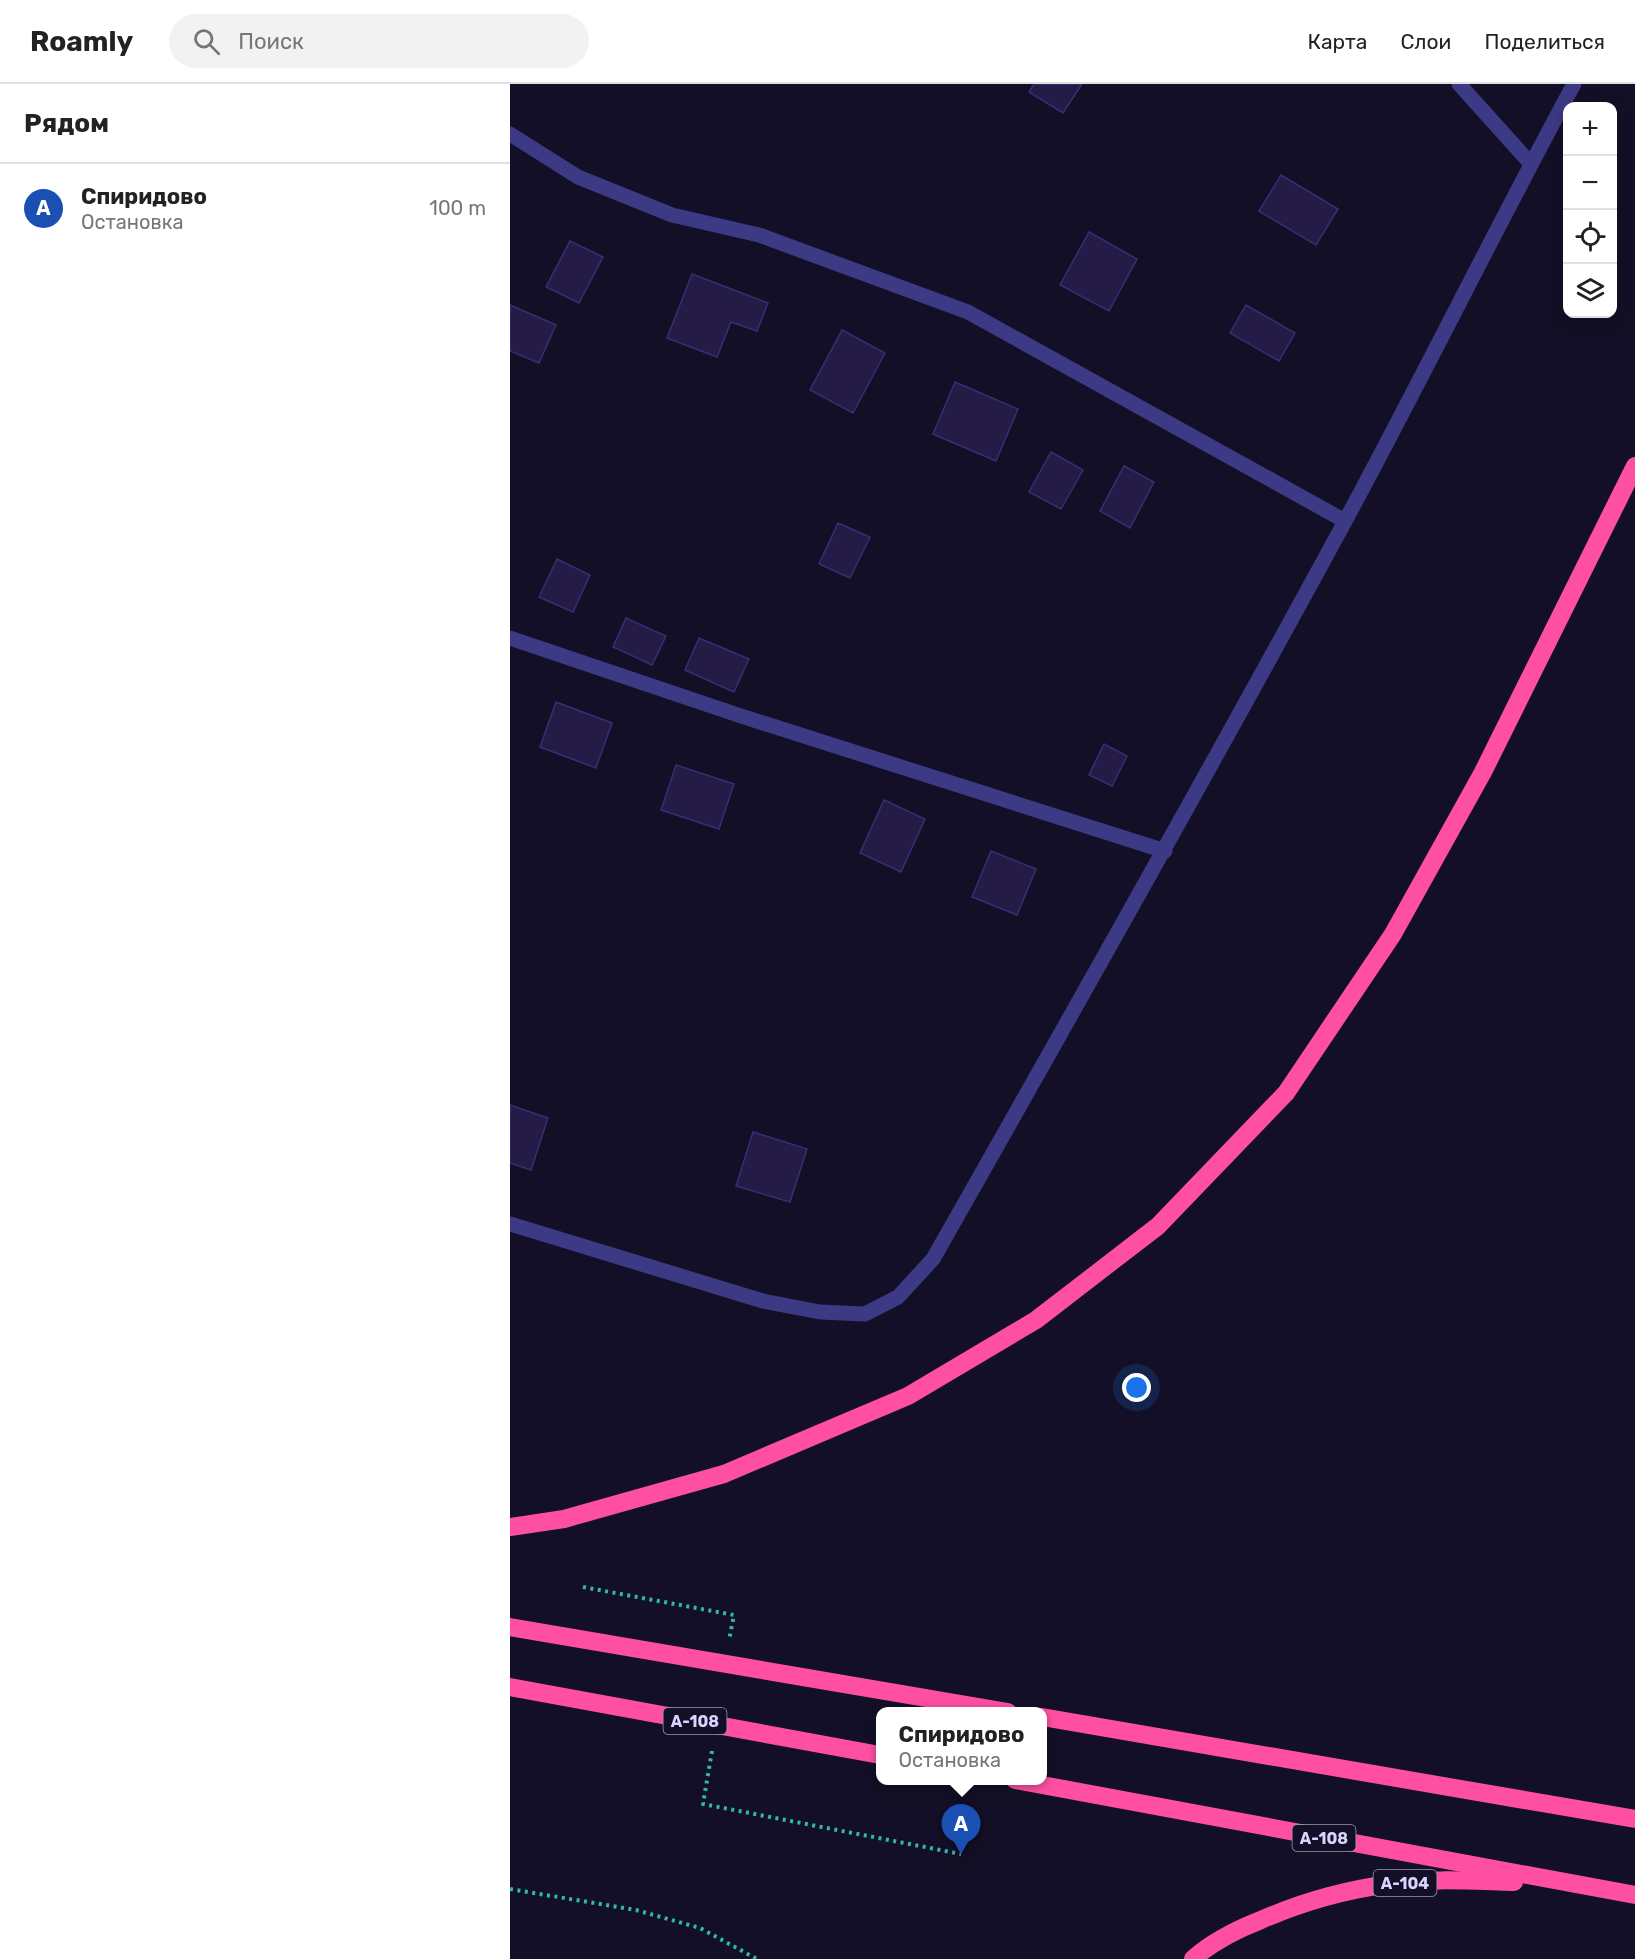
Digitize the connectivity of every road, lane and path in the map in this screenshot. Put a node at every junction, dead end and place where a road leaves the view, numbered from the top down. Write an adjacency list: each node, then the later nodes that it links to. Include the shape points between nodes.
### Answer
1 (1459, 84): 4 (street)
2 (1574, 84): 4 (street)
3 (510, 134): 6 (street, via 578,177 672,215 759,235 968,312)
4 (1531, 164): 6 (street)
5 (1635, 466): 10 (highway, via 1482,772 1393,934 1286,1093 1158,1226 1036,1320 908,1396 723,1474 564,1519)
6 (1345, 521): 8 (street)
7 (510, 638): 8 (street)
8 (1165, 851): 9 (street, via 933,1259 898,1297 865,1314 820,1312 763,1301)
9 (510, 1224)
10 (510, 1527)
11 (510, 1627): 13 (highway)
12 (510, 1687): 15 (highway, А-108)
13 (979, 1707)
14 (1047, 1718): 17 (highway)
15 (876, 1754)
16 (1042, 1785): 19 (highway, А-108)
17 (1635, 1819)
18 (510, 1888): 20 (path, via 636,1910 700,1928)
19 (1634, 1895): 21 (highway, А-104, via 1515,1882 1391,1884 1346,1891 1293,1906 1241,1928)
20 (757, 1959)
21 (1193, 1959)

